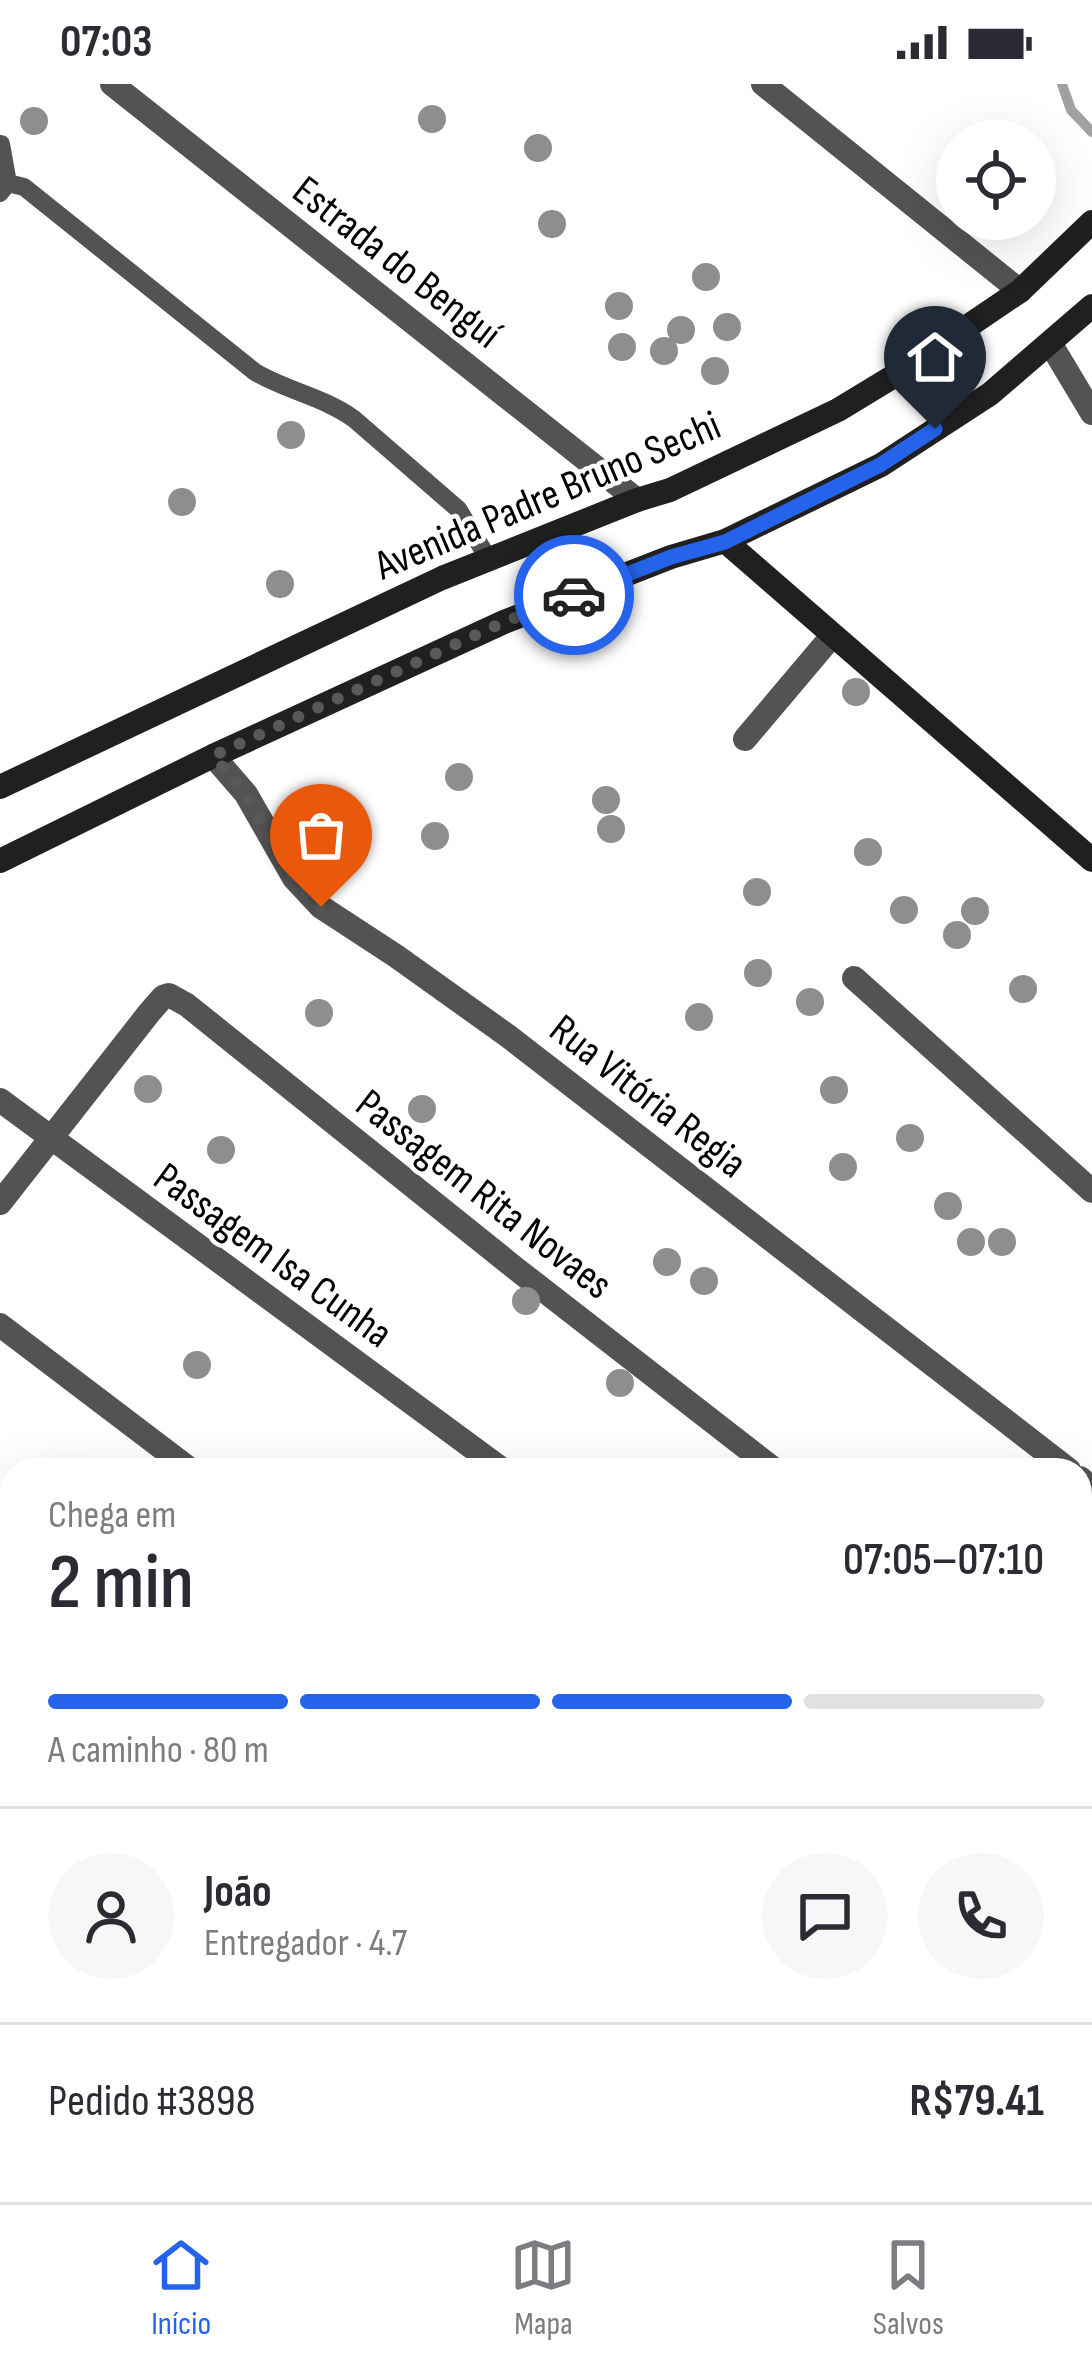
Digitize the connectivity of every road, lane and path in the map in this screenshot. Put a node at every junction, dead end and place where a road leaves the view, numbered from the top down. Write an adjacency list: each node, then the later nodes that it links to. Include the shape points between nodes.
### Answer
1 (112, 84): 10 (street, Estrada do Benguí)
2 (763, 84): 6 (street)
3 (1, 144): 4 (lane)
4 (4, 188): 12 (lane, via 24,187 255,372 355,419 458,509)
5 (1092, 222): 6 (main road, Avenida Padre Bruno Sechi)
6 (1012, 285): 10 (main road, Avenida Padre Bruno Sechi, via 838,410)
7 (1092, 306): 8 (main road)
8 (1050, 343): 9 (street); 11 (main road, via 990,394 880,465)
9 (1092, 413)
10 (637, 500): 12 (main road, Avenida Padre Bruno Sechi)
11 (725, 542): 13 (main road); 15 (main road, via 504,622)
12 (488, 558): 16 (main road, Avenida Padre Bruno Sechi)
13 (832, 636): 14 (street); 17 (main road)
14 (745, 739)
15 (213, 756): 18 (main road); 28 (street, Rua Vitória Regia, via 321,907 508,1036)
16 (0, 788)
17 (1092, 860)
18 (0, 861)
19 (854, 978): 22 (street)
20 (0, 1100): 21 (street, Passagem Isa Cunha)
21 (51, 1139): 23 (street); 26 (street, Passagem Isa Cunha); 27 (street, Passagem Rita Novaes, via 170,995)
22 (1092, 1191)
23 (0, 1203)
24 (0, 1325): 25 (street)
25 (175, 1458)
26 (487, 1458)
27 (760, 1458)
28 (1053, 1458)

